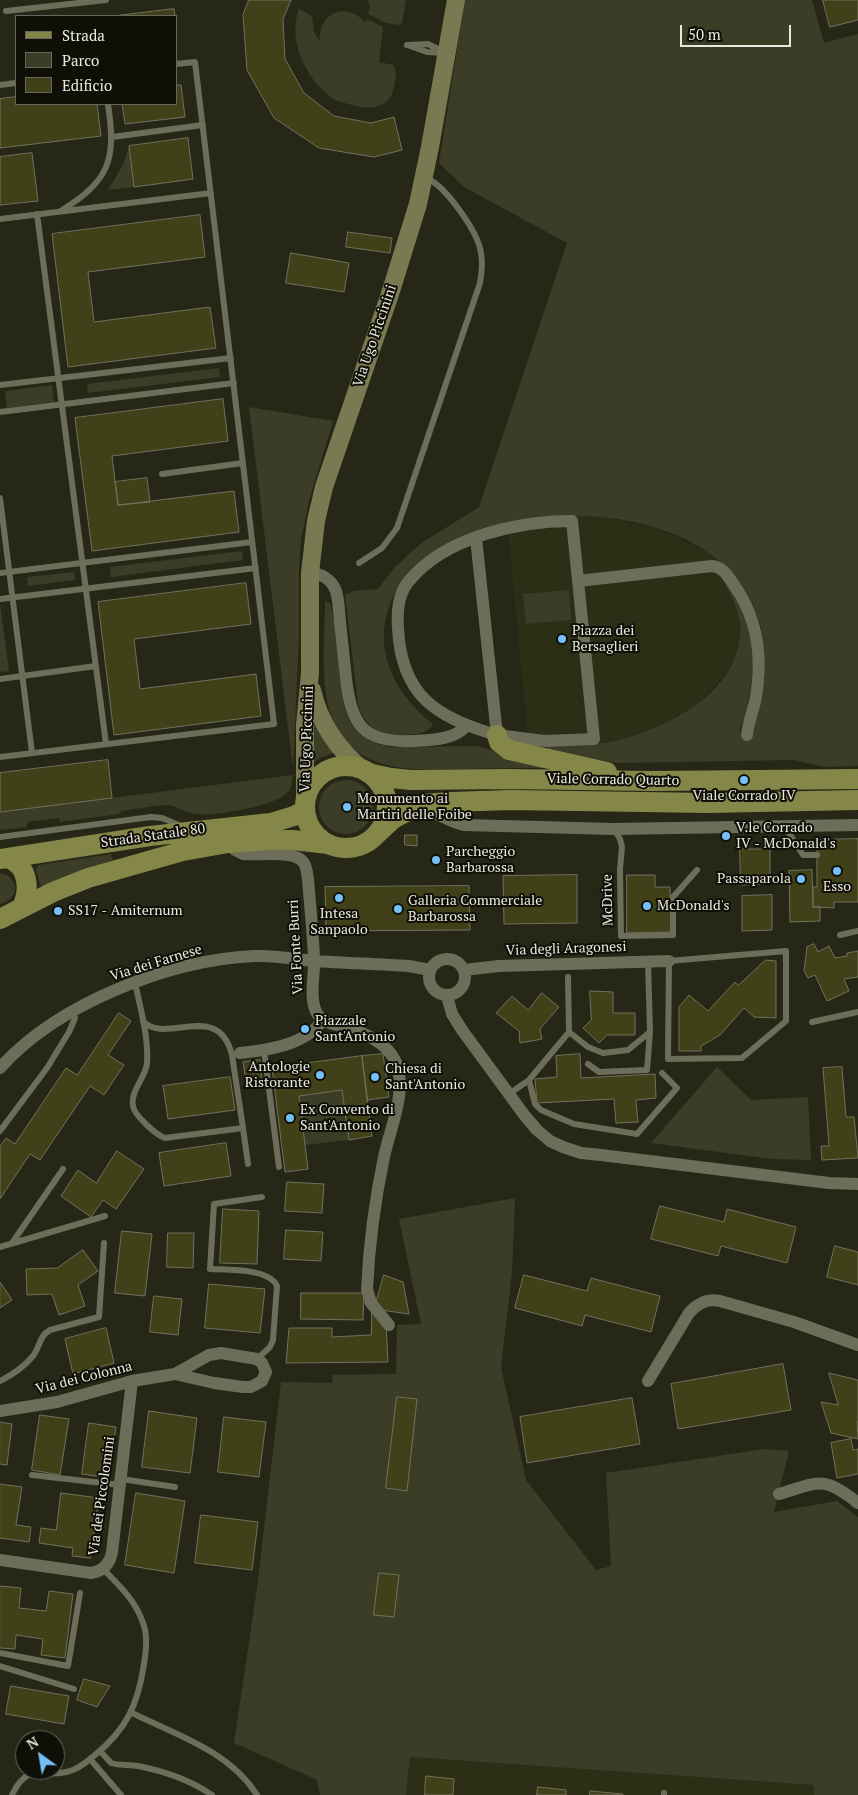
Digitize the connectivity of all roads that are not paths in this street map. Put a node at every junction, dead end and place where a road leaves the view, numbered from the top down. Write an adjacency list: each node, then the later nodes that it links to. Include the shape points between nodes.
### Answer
1 (106, 0): 3 (lane)
2 (456, 0): 4 (main road, Via Ugo Piccinini)
3 (6, 11)
4 (448, 54): 4 (lane, via 428,44 407,45 427,52); 11 (main road, Via Ugo Piccinini)
5 (178, 64): 9 (lane, via 195,62)
6 (15, 83): 7 (lane)
7 (0, 85)
8 (108, 105): 10 (lane)
9 (203, 125): 10 (lane); 12 (lane)
10 (112, 137): 13 (lane, via 110,155 98,180 81,198)
11 (424, 178): 28 (lane, via 438,185 474,231 482,259 480,283 397,528 382,548); 32 (main road, Via Ugo Piccinini, via 390,294 324,487)
12 (211, 193): 13 (lane); 16 (lane)
13 (59, 212): 14 (lane)
14 (37, 214): 15 (lane); 17 (lane)
15 (0, 219)
16 (230, 358): 17 (lane); 18 (lane)
17 (58, 378): 19 (lane); 20 (lane)
18 (234, 383): 20 (lane); 22 (lane)
19 (0, 385)
20 (62, 404): 21 (lane); 27 (lane)
21 (0, 412)
22 (243, 462): 23 (lane); 26 (lane)
23 (162, 474)
24 (0, 498): 30 (lane)
25 (476, 538): 33 (street, via 522,525 572,521); 41 (street, via 442,553 417,572 403,590 398,611 401,656 411,682 430,704); 42 (street)
26 (252, 542): 27 (lane); 29 (lane)
27 (82, 563): 30 (lane); 34 (lane)
28 (359, 563)
29 (256, 568): 34 (lane); 44 (lane, via 274,724)
30 (9, 572): 31 (lane); 35 (lane)
31 (0, 573)
32 (310, 573): 38 (main road, Via Ugo Piccinini); 41 (street, via 326,578 336,592 349,701 356,720 364,729 388,740 407,741 452,735)
33 (578, 581): 42 (street, via 594,739 560,742); 43 (street, via 712,566 721,569 747,606 756,634 756,692)
34 (86, 589): 35 (lane); 37 (lane)
35 (12, 598): 36 (lane); 39 (lane)
36 (0, 599)
37 (96, 666): 39 (lane); 44 (lane)
38 (310, 674): 47 (main road, Via Ugo Piccinini, via 324,723 342,749); 51 (main road, Via Ugo Piccinini, via 305,725)
39 (22, 676): 40 (lane); 45 (lane)
40 (0, 679)
41 (466, 726): 42 (street)
42 (496, 735): 49 (main road, via 509,750)
43 (747, 735)
44 (106, 744): 45 (lane)
45 (32, 753): 46 (lane)
46 (0, 757)
47 (366, 771): 49 (main road, Viale Corrado Quarto, via 411,780); 51 (main road, via 347,766 325,772 312,783); 57 (main road, via 380,784 386,798 386,814)
48 (858, 779): 49 (main road, Viale Corrado Quarto)
49 (653, 781)
50 (858, 800): 52 (main road, Viale Corrado Quarto, via 470,801 424,804)
51 (305, 807): 56 (main road, Strada Statale 80, via 290,818 271,823); 60 (main road, via 312,830)
52 (402, 814): 55 (street, Viale Corrado Quarto, via 425,810 464,825); 57 (main road, Viale Corrado Quarto)
53 (858, 825): 54 (street, Viale Corrado Quarto)
54 (785, 827): 55 (street, Viale Corrado Quarto); 61 (lane, via 804,855)
55 (613, 828): 63 (lane, McDrive, via 622,847 621,936 673,935 672,897)
56 (193, 831): 58 (lane, via 162,818 151,817); 62 (main road, Strada Statale 80)
57 (377, 834): 60 (main road, via 352,848)
58 (0, 837)
59 (228, 843): 60 (main road, via 277,840); 64 (main road, via 183,851 95,876); 68 (street, Via Fonte Burri, via 243,854 295,856 305,864)
60 (328, 844)
61 (817, 855)
62 (4, 859): 64 (main road, via 19,865 26,878 27,893)
63 (697, 870)
64 (22, 907): 65 (main road)
65 (0, 920)
66 (858, 931): 67 (lane)
67 (840, 935)
68 (314, 961): 71 (street); 74 (street, Via dei Farnese, via 248,956); 79 (street, Via Fonte Burri, via 314,1003)
69 (669, 961): 69 (lane, via 786,950 786,1021 742,1058 668,1059); 70 (street, Via degli Aragonesi)
70 (648, 962): 72 (street, Via degli Aragonesi); 82 (lane)
71 (430, 970): 72 (street, via 438,961 450,959); 75 (street, via 432,988)
72 (464, 970): 75 (street, via 463,988)
73 (568, 977): 81 (lane)
74 (135, 982): 76 (street, Via dei Farnese); 78 (lane)
75 (447, 996): 89 (street, via 452,1014 462,1030)
76 (72, 1011): 86 (street, Via dei Farnese, via 32,1038); 91 (lane, via 75,1018 69,1032 47,1068)
77 (858, 1012): 80 (lane)
78 (143, 1020): 90 (lane, via 154,1028 203,1025 221,1034 232,1055); 90 (lane, via 147,1061 132,1100 137,1114 165,1138)
79 (322, 1020): 83 (street, via 305,1036); 101 (street, via 377,1041 391,1055 398,1070 399,1093 376,1203 368,1285 369,1300)
80 (812, 1022)
81 (569, 1032): 82 (lane, via 588,1047 603,1053 628,1050); 88 (lane)
82 (650, 1032): 85 (lane, via 647,1070 599,1072)
83 (264, 1050): 84 (street); 93 (lane)
84 (240, 1053)
85 (588, 1064)
86 (0, 1068)
87 (662, 1074): 88 (lane, via 677,1088 637,1134 574,1124 541,1110)
88 (529, 1080): 89 (lane)
89 (509, 1094): 95 (street, via 544,1136 572,1150)
90 (243, 1128): 92 (lane)
91 (0, 1131)
92 (248, 1164)
93 (279, 1167)
94 (63, 1169): 98 (lane)
95 (858, 1184)
96 (262, 1197): 103 (lane, via 214,1204 210,1269 252,1272 275,1281 273,1340)
97 (105, 1216): 98 (lane)
98 (12, 1243): 100 (lane)
99 (104, 1243): 105 (lane, via 99,1317 45,1333 34,1355)
100 (0, 1247)
101 (389, 1325)
102 (858, 1345): 107 (street, via 783,1318 710,1300 698,1304 689,1313)
103 (257, 1359): 104 (street, Via dei Colonna, via 215,1353); 104 (street, Via dei Colonna, via 264,1368 265,1377 251,1387)
104 (176, 1374): 106 (street, Via dei Colonna)
105 (0, 1381)
106 (132, 1381): 108 (street, Via dei Colonna, via 57,1402); 110 (street, Via dei Piccolomini)
107 (648, 1381)
108 (0, 1411)
109 (32, 1474): 110 (lane)
110 (120, 1482): 111 (lane); 115 (street, Via dei Piccolomini, via 111,1556)
111 (175, 1487)
112 (779, 1494): 113 (street, via 821,1483 838,1488)
113 (858, 1504)
114 (0, 1560): 115 (street, Via dei Piccolomini, via 88,1572)
115 (103, 1569): 120 (lane, via 130,1598 145,1627 143,1672)
116 (80, 1593): 117 (lane, via 68,1666)
117 (0, 1653)
118 (0, 1666): 119 (lane)
119 (74, 1688)
120 (132, 1713): 121 (lane); 126 (lane, via 214,1753 238,1772)
121 (100, 1751): 122 (lane); 125 (lane, via 111,1763 160,1771)
122 (90, 1759): 123 (lane, via 64,1773 32,1773 20,1782); 124 (lane)
123 (12, 1795)
124 (121, 1795)
125 (212, 1795)
126 (257, 1795)

